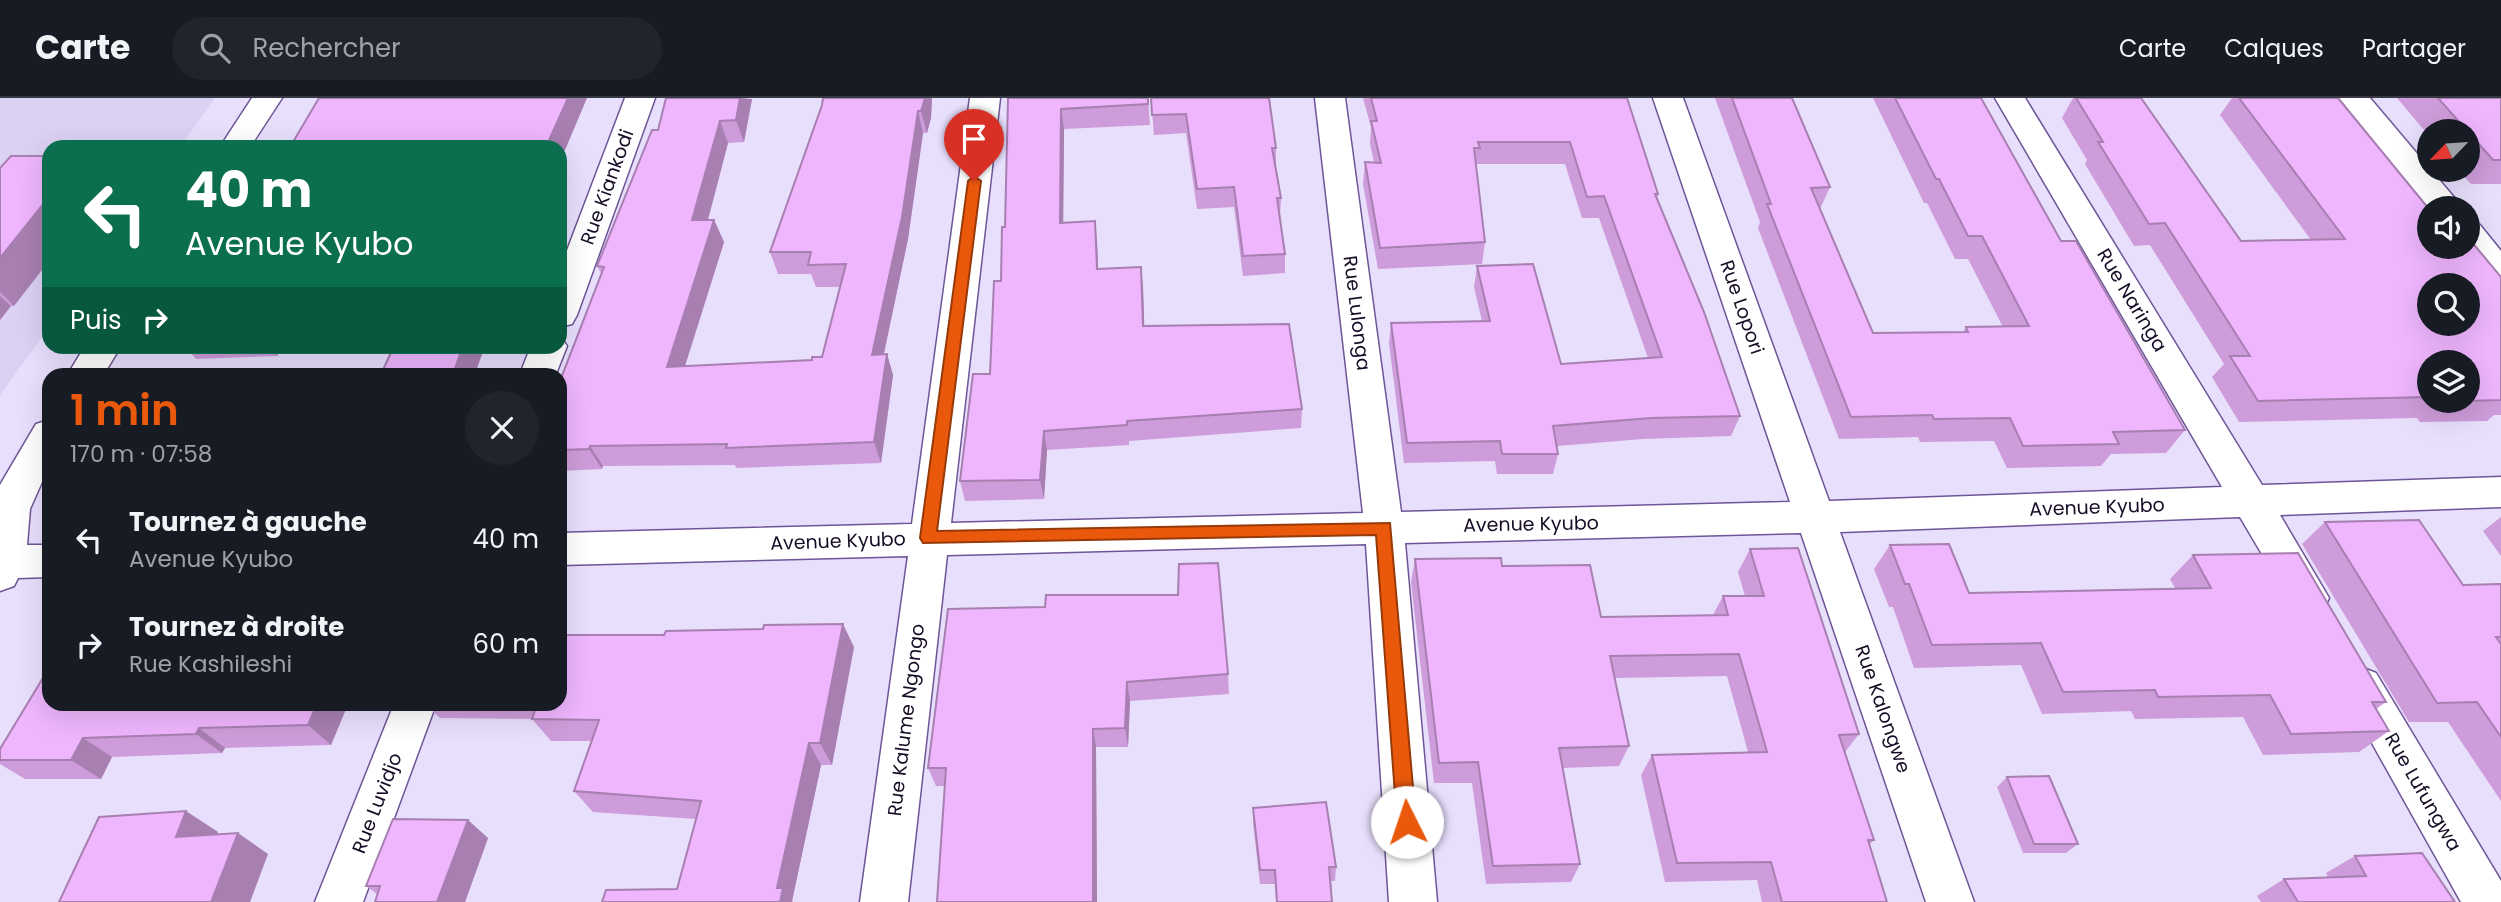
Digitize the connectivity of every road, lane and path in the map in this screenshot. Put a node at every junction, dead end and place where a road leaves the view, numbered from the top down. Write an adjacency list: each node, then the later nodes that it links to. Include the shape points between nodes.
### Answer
1 (267, 98): 8 (street)
2 (640, 98): 12 (street, Rue Kiankodi)
3 (985, 98): 18 (street, Rue Kalume Ngongo)
4 (1329, 98): 17 (street, Rue Lulonga)
5 (1668, 98): 16 (street, Rue Lopori)
6 (2010, 98): 15 (street, Rue Naringa)
7 (2354, 98): 9 (street)
8 (240, 140)
9 (2437, 196)
10 (2480, 247): 11 (street)
11 (2501, 272)
12 (567, 297)
13 (42, 446): 21 (street, via 20,483 8,519)
14 (2501, 492): 15 (street, Avenue Kyubo)
15 (2253, 501): 16 (street, Avenue Kyubo); 27 (street, Rue Lufungwa)
16 (1815, 517): 17 (street, Avenue Kyubo); 26 (street, Rue Kalongwe)
17 (1384, 528): 18 (street, Avenue Kyubo); 25 (street, Rue Lulonga)
18 (928, 538): 19 (street, Avenue Kyubo); 24 (street, Rue Kalume Ngongo)
19 (567, 549)
20 (42, 562): 21 (street)
21 (2, 566)
22 (412, 711): 23 (street, Rue Luvidjo)
23 (339, 902)
24 (884, 902)
25 (1413, 902)
26 (1950, 902)
27 (2487, 902)

